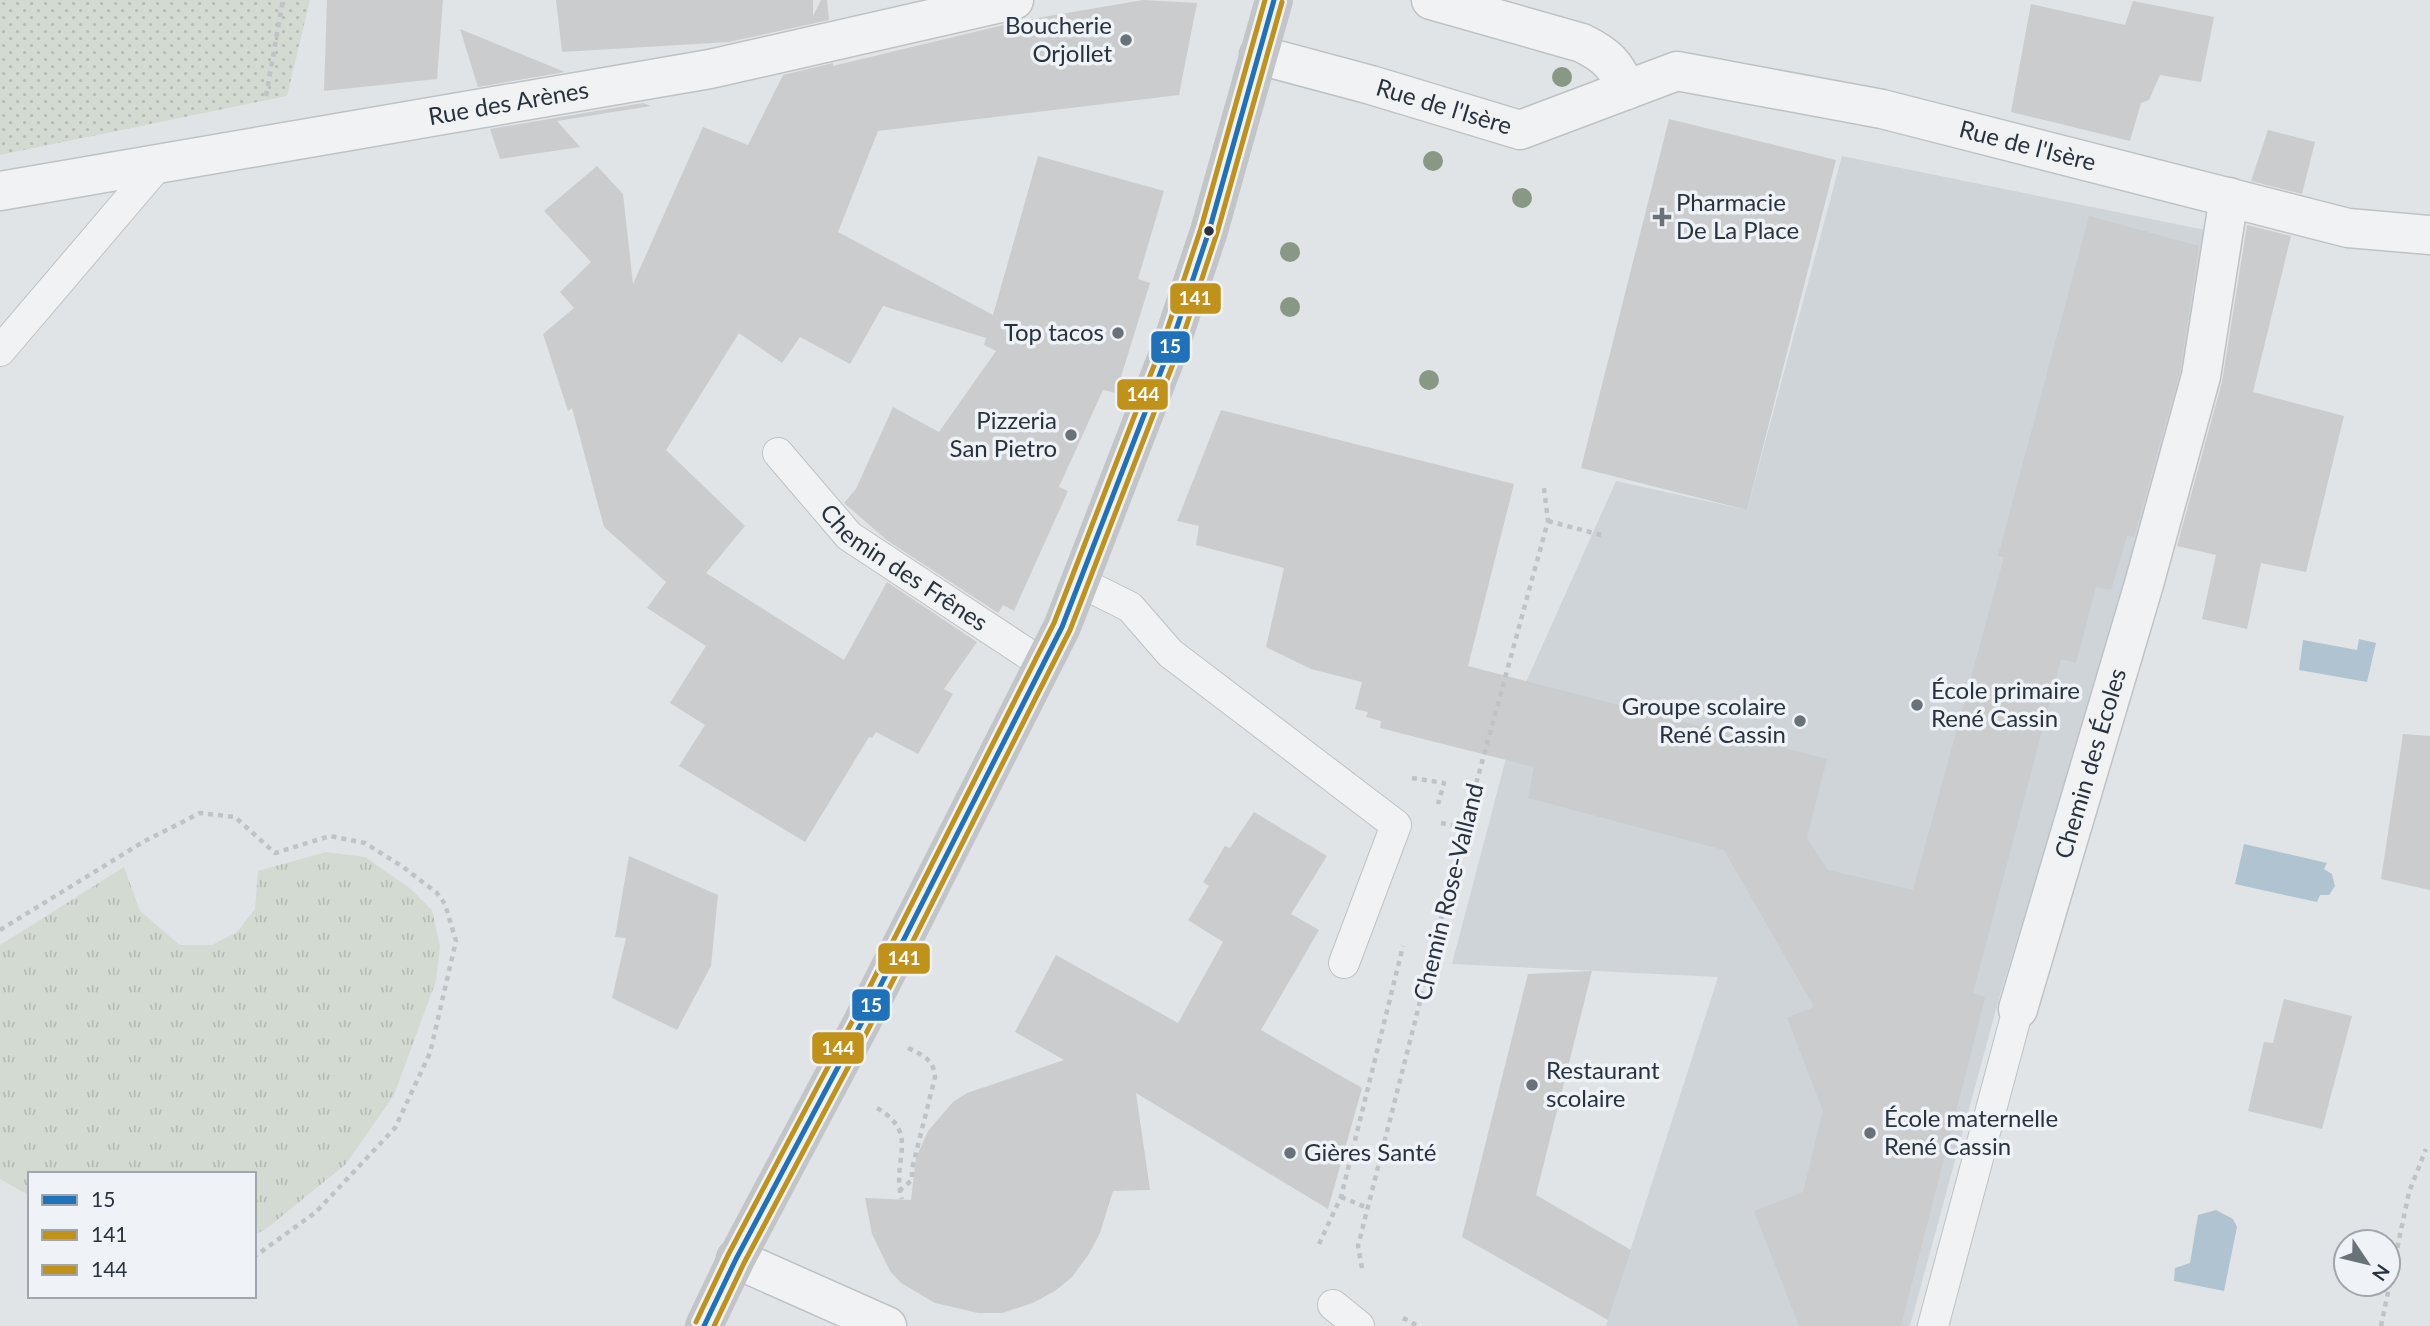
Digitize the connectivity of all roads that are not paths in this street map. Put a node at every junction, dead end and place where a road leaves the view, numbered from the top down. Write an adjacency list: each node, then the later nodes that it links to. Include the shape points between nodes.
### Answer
1 (1014, 0): 6 (street, Rue des Arènes, via 710,69)
2 (1274, 0): 4 (main road)
3 (1430, 0): 5 (street, via 1582,43 1616,67)
4 (1259, 55): 5 (street, Rue de l'Isère, via 1520,130); 13 (main road, via 1170,348)
5 (1627, 90): 8 (street, Rue de l'Isère, via 1678,71 1882,109)
6 (160, 163): 7 (street, Rue des Arènes); 10 (lane)
7 (0, 191)
8 (2229, 197): 9 (street, Rue de l'Isère, via 2348,228); 16 (street, Chemin des Écoles, via 2201,376)
9 (2430, 235)
10 (13, 316): 11 (lane)
11 (0, 351)
12 (778, 453): 14 (lane, Chemin des Frênes, via 849,536)
13 (1080, 582): 14 (main road); 15 (lane, via 1130,607 1170,653 1396,825)
14 (1043, 664): 17 (main road, via 862,1023)
15 (1345, 964)
16 (2018, 1009): 22 (lane, Chemin des Écoles)
17 (736, 1259): 19 (main road); 20 (street)
18 (1333, 1305): 21 (lane)
19 (704, 1326)
20 (887, 1326)
21 (1359, 1326)
22 (1933, 1326)

